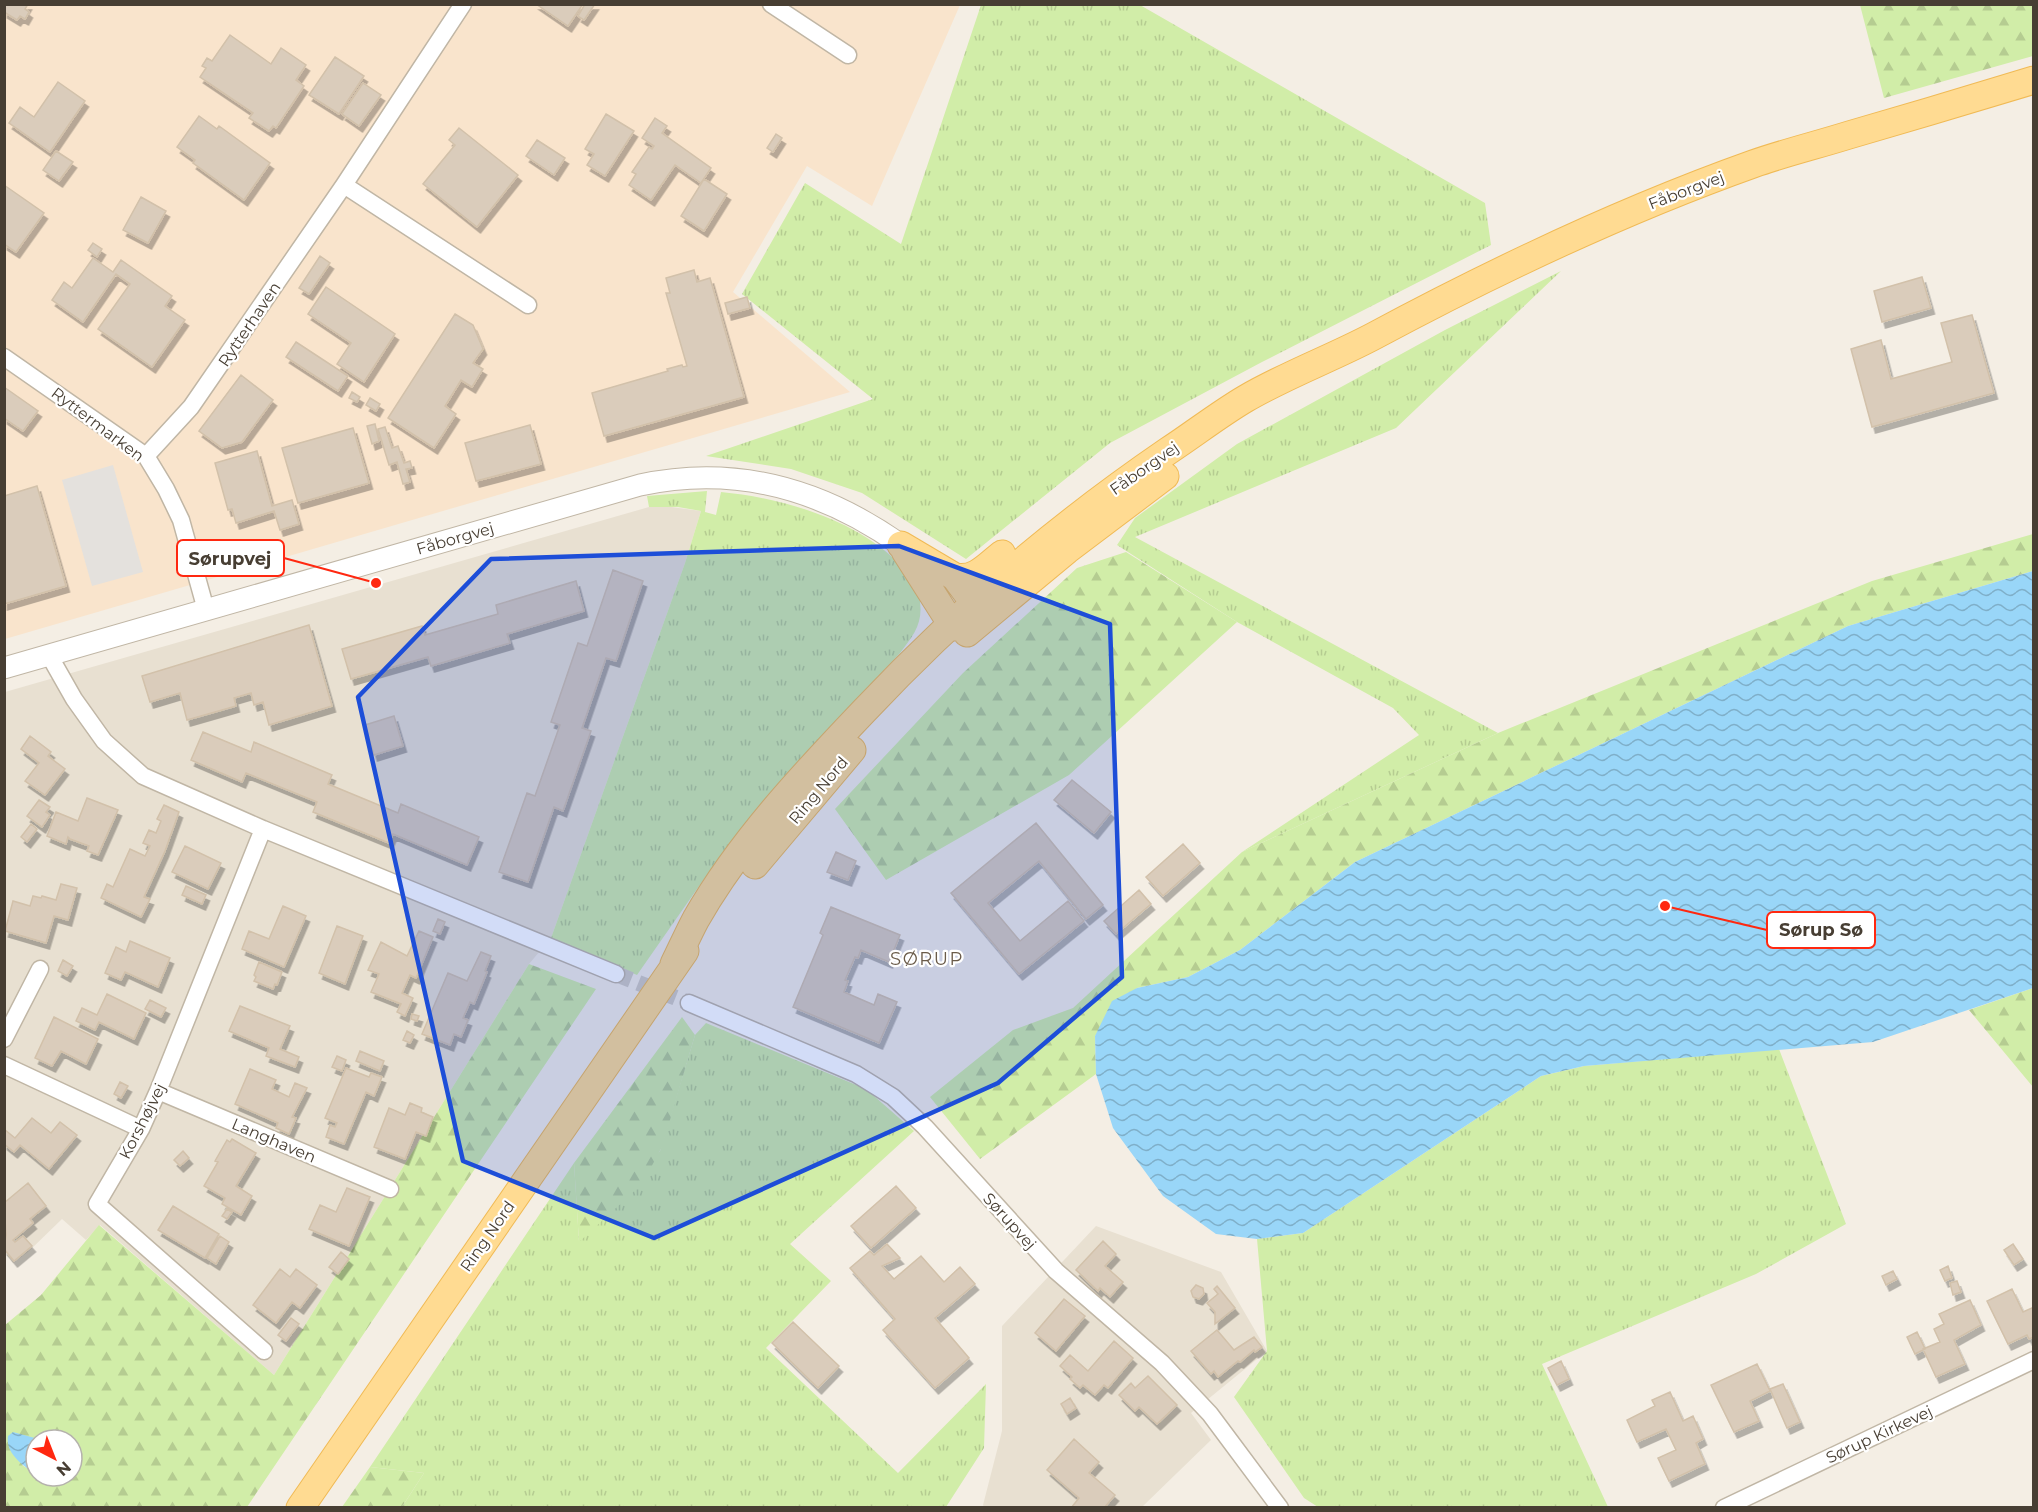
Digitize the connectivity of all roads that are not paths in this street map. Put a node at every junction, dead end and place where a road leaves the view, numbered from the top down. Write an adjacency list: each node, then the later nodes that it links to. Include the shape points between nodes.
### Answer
1 (463, 4): 5 (street, Rytterhaven)
2 (771, 4): 3 (street)
3 (848, 54)
4 (2034, 80): 7 (main road, Fåborgvej, via 1755,163 1654,202 1459,291)
5 (344, 185): 6 (street); 10 (street, Rytterhaven, via 191,407)
6 (528, 305)
7 (1357, 345): 9 (main road, Fåborgvej, via 1290,374); 14 (main road, Fåborgvej)
8 (4, 357): 10 (street, Ryttermarken)
9 (1242, 401): 12 (main road, via 1137,452 1080,491 978,574); 14 (main road, Fåborgvej, via 1052,536)
10 (146, 456): 13 (street, Ryttermarken, via 181,520)
11 (901, 545): 12 (main road); 13 (street, Fåborgvej, via 839,507 789,488 742,479 675,479 640,485); 14 (main road)
12 (955, 578): 14 (main road)
13 (206, 610): 15 (street, Fåborgvej)
14 (966, 617): 28 (main road, Ring Nord, via 674,964)
15 (49, 655): 16 (street, Fåborgvej); 17 (street, via 104,741 143,776)
16 (4, 668)
17 (263, 829): 19 (street); 23 (street, Korshøjvej)
18 (40, 969): 21 (street)
19 (616, 974)
20 (689, 1003): 29 (street, Sørupvej, via 856,1074 893,1097 1056,1271 1170,1371 1210,1414)
21 (4, 1039)
22 (4, 1065): 24 (street)
23 (158, 1090): 24 (street, Korshøjvej); 25 (street, Langhaven)
24 (141, 1128): 26 (street, Korshøjvej, via 97,1204)
25 (390, 1189)
26 (264, 1351)
27 (2034, 1360): 30 (street, Sørup Kirkevej)
28 (300, 1508)
29 (1280, 1508)
30 (1724, 1508)

